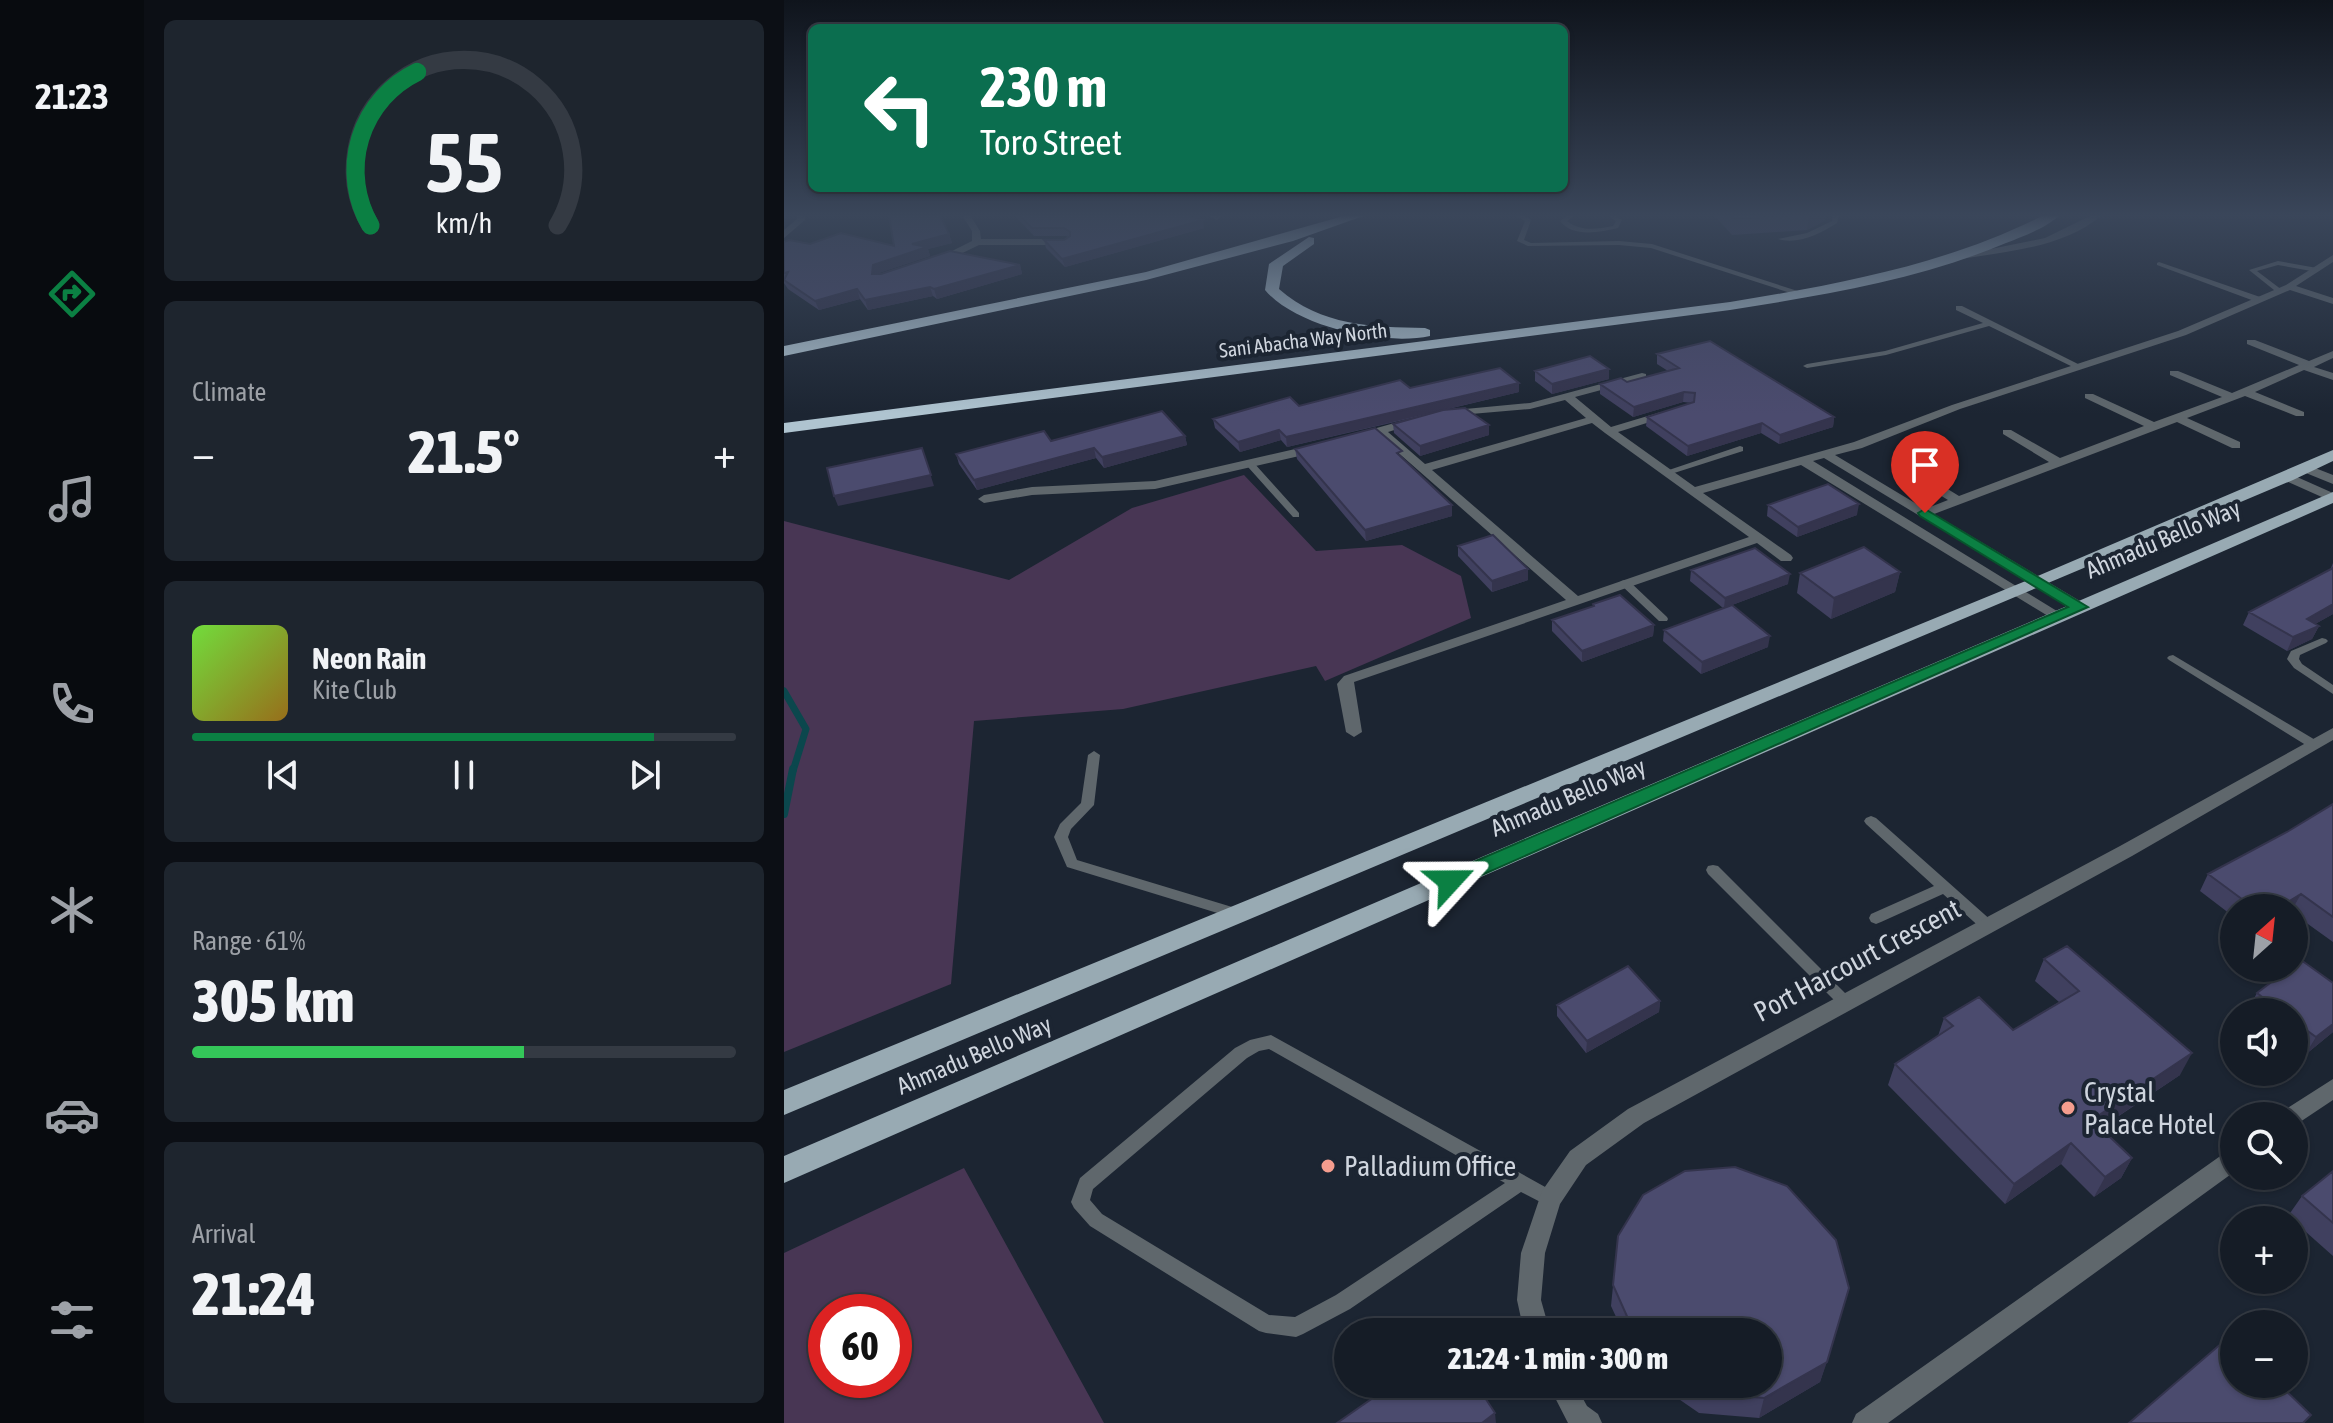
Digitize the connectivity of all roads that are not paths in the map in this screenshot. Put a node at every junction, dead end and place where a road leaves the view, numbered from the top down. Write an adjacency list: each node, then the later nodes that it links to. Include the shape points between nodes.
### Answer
1 (1126, 281): 16 (highway)
2 (1273, 281): 13 (highway, via 1272,290 1287,306 1320,321 1368,331 1490,332)
3 (1763, 281): 9 (lane)
4 (1873, 281): 9 (highway, Sani Abacha Way North)
5 (2208, 281): 10 (lane)
6 (2270, 281): 8 (lane)
7 (2298, 281): 8 (street)
8 (2284, 290): 10 (street); 11 (street)
9 (1803, 294): 13 (highway, Sani Abacha Way North)
10 (2260, 300): 20 (street)
11 (2333, 301)
12 (1959, 308): 14 (lane)
13 (1594, 323): 33 (highway, Sani Abacha Way North)
14 (1990, 323): 18 (lane, via 1886,353); 20 (lane)
15 (2251, 342): 19 (street)
16 (784, 351)
17 (2333, 354): 19 (street)
18 (1807, 366)
19 (2308, 366): 23 (street); 24 (street)
20 (2080, 367): 42 (street)
21 (2174, 373): 26 (street)
22 (1642, 376): 27 (street)
23 (2333, 377)
24 (2245, 392): 26 (street); 29 (street)
25 (2089, 396): 32 (street)
26 (2230, 396): 30 (street)
27 (1568, 397): 31 (street); 34 (street, via 1443,414)
28 (1675, 411): 35 (street)
29 (2300, 414)
30 (2176, 417): 32 (street); 39 (street)
31 (1594, 419): 35 (street); 47 (street)
32 (2151, 425): 43 (street)
33 (784, 428)
34 (1380, 431): 37 (street); 47 (street)
35 (1609, 431): 48 (street)
36 (2007, 432): 43 (street)
37 (1351, 439)
38 (1336, 443): 45 (street)
39 (2236, 445)
40 (1740, 449): 48 (lane)
41 (2333, 455): 49 (main road, Ahmadu Bello Way)
42 (1829, 456): 44 (street); 56 (street)
43 (2057, 461): 54 (street)
44 (1808, 463): 51 (street); 55 (street); 62 (street)
45 (1251, 465): 53 (street, via 1155,485 1032,491); 57 (lane)
46 (1903, 467): 54 (street)
47 (1424, 468): 63 (street)
48 (1668, 472): 51 (street)
49 (2296, 472): 50 (street); 52 (street); 60 (main road, Ahmadu Bello Way)
50 (2333, 480)
51 (1695, 491): 55 (street)
52 (2333, 498): 64 (main road, Ahmadu Bello Way)
53 (984, 499)
54 (1956, 499): 56 (street)
55 (1707, 500): 58 (street)
56 (1925, 513): 60 (street)
57 (1296, 515)
58 (1760, 538): 59 (street); 61 (street)
59 (1786, 558)
60 (2039, 582): 62 (main road, Ahmadu Bello Way); 64 (street)
61 (1625, 583): 63 (street); 66 (lane)
62 (2018, 591): 65 (street); 77 (main road, Ahmadu Bello Way)
63 (1575, 600): 70 (street, via 1349,679 1345,684)
64 (2080, 607): 65 (main road, Ahmadu Bello Way)
65 (2058, 616): 85 (main road, Ahmadu Bello Way)
66 (1663, 619)
67 (2322, 641): 69 (lane, via 2295,653 2293,659)
68 (2173, 658): 72 (lane)
69 (2333, 690)
70 (1354, 732)
71 (2333, 733): 72 (street, Port Harcourt Crescent)
72 (2313, 744): 79 (street, Port Harcourt Crescent)
73 (1094, 755): 77 (lane, via 1087,805 1061,837 1072,863)
74 (1871, 821): 76 (lane)
75 (1713, 870): 80 (lane)
76 (1945, 887): 78 (lane); 79 (lane)
77 (1238, 914): 82 (main road, Ahmadu Bello Way)
78 (1876, 918)
79 (1988, 926): 80 (street, Port Harcourt Crescent)
80 (1846, 1003): 87 (street, Port Harcourt Crescent, via 1636,1116 1578,1158)
81 (2333, 1088): 83 (street)
82 (784, 1103)
83 (2308, 1106)
84 (2220, 1169): 91 (street)
85 (784, 1170)
86 (1520, 1183): 86 (lane, via 1271,1042 1241,1053 1217,1073 1086,1184 1080,1202 1096,1220 1266,1324 1296,1327 1343,1302); 87 (lane)
87 (1550, 1199): 88 (street, Port Harcourt Crescent, via 1533,1253 1529,1300)
88 (1534, 1318)
89 (1569, 1398): 90 (street)
90 (1589, 1423)
91 (1865, 1423)

